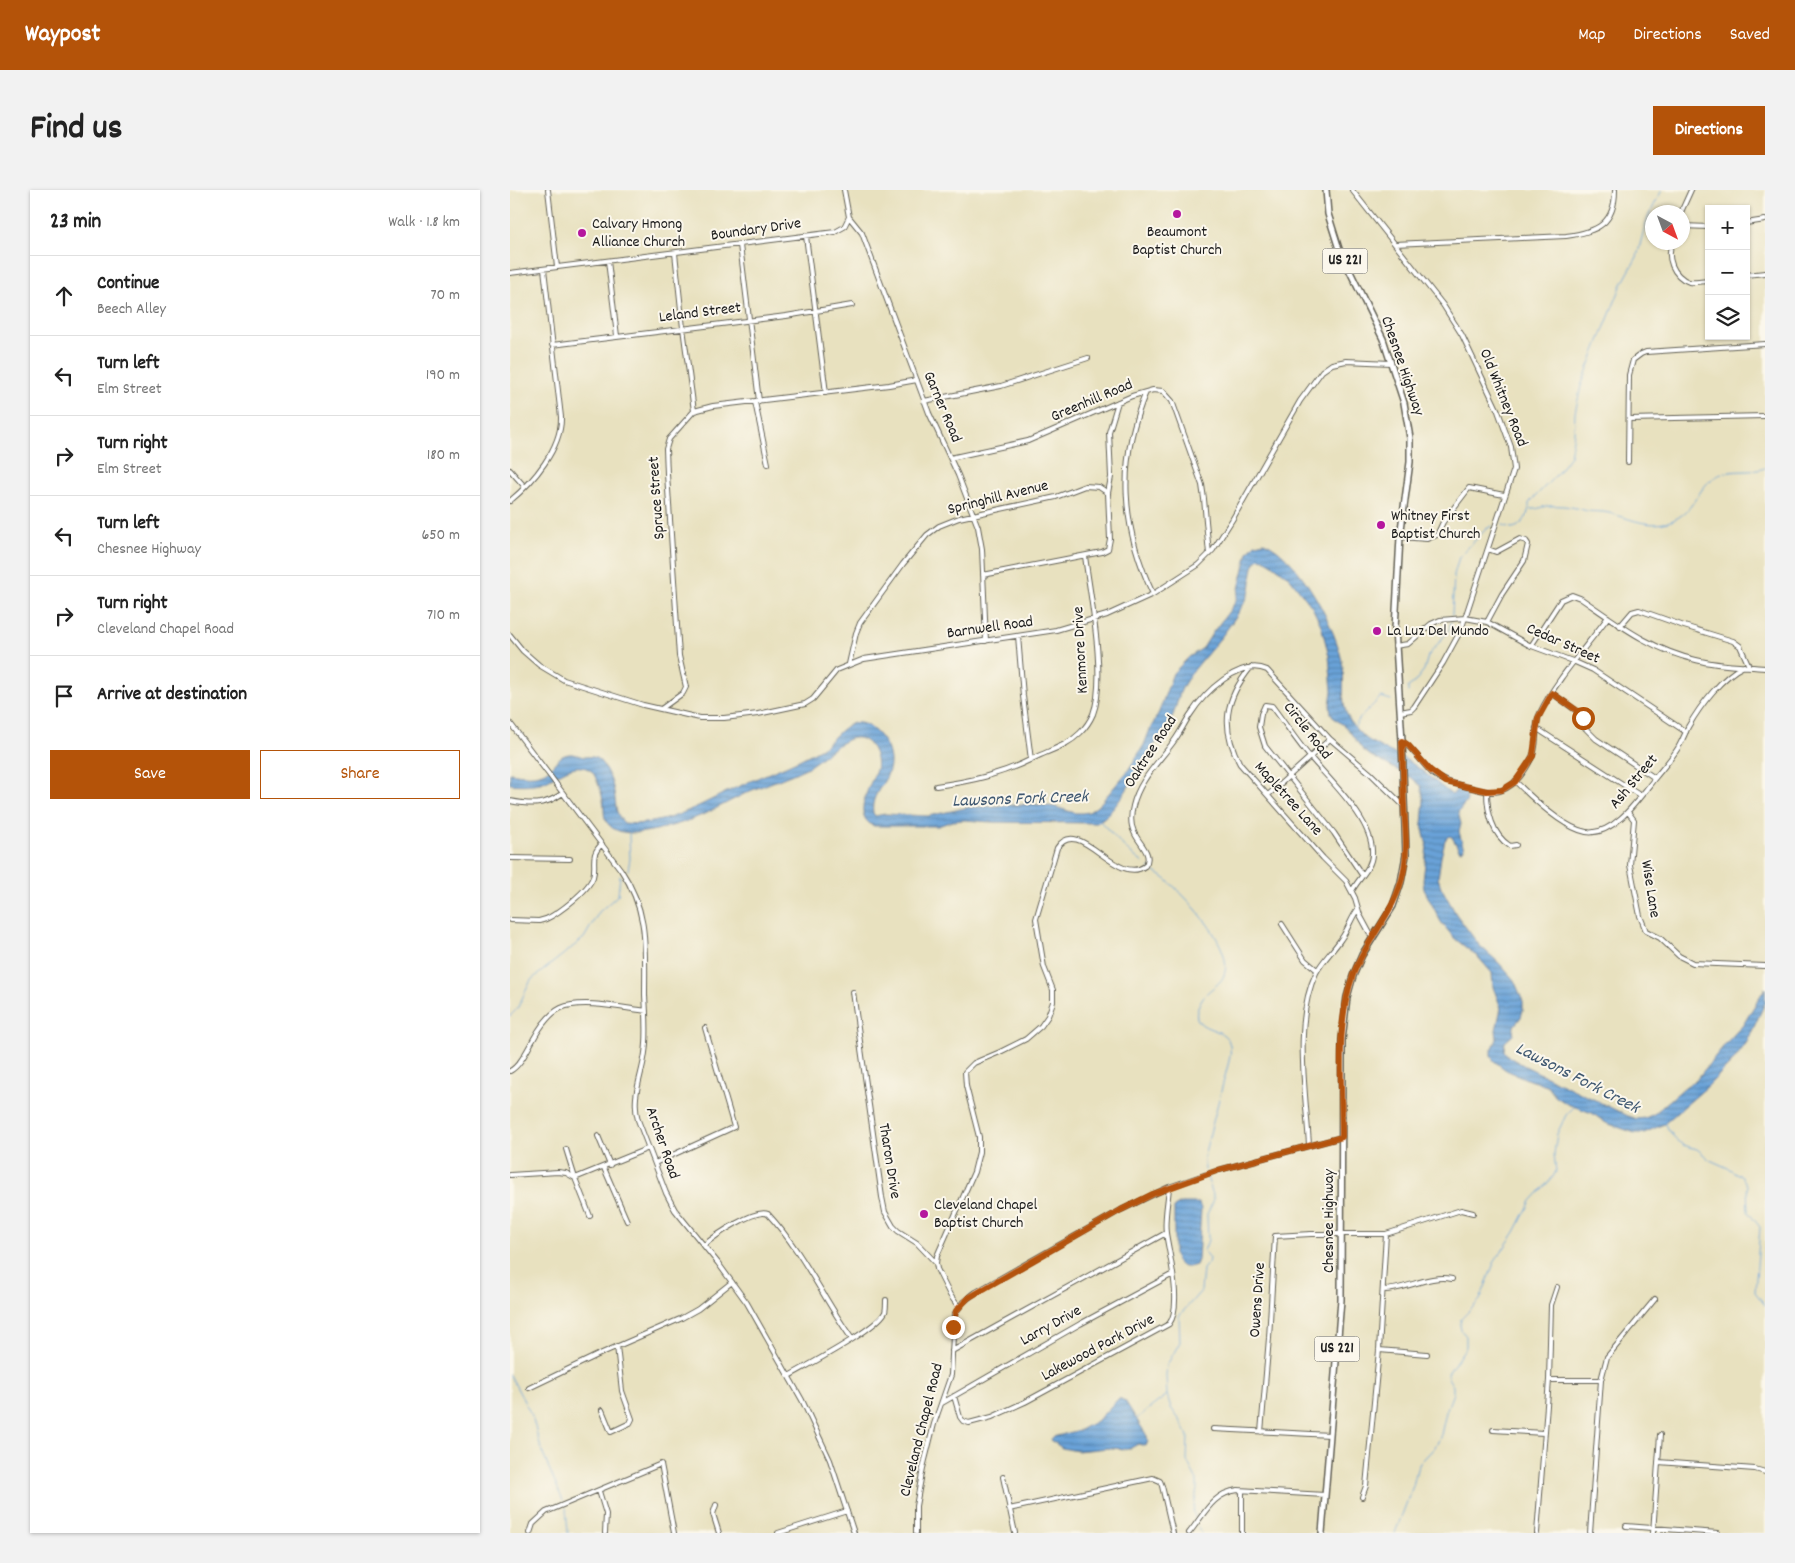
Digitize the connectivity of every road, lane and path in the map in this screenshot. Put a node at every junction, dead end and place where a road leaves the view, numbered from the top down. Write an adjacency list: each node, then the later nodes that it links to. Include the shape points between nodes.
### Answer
1 (548, 190): 19 (street)
2 (844, 190): 8 (street, Garner Road)
3 (1326, 190): 33 (main road, Chesnee Highway / US 221, via 1328,214 1339,249 1379,329)
4 (1352, 190): 14 (street, Old Whitney Road)
5 (1615, 190): 14 (street, via 1615,206 1608,219 1583,233)
6 (1691, 190): 7 (street)
7 (1684, 205)
8 (849, 217): 13 (street, Boundary Drive, via 838,231); 34 (street, Garner Road, via 862,233)
9 (1765, 220): 10 (street)
10 (1750, 222)
11 (1690, 226): 12 (street)
12 (1705, 226)
13 (806, 236): 15 (street, Boundary Drive); 26 (street)
14 (1394, 244): 49 (street, Old Whitney Road, via 1456,325 1498,411 1514,462)
15 (740, 245): 17 (street, Boundary Drive); 27 (street)
16 (1671, 250): 24 (street, via 1670,261 1674,271 1690,282)
17 (675, 253): 18 (street, Boundary Drive); 28 (street)
18 (608, 261): 19 (street, Boundary Drive); 29 (street)
19 (557, 267): 20 (street, Boundary Drive)
20 (544, 269): 21 (street, Boundary Drive); 30 (street)
21 (510, 273)
22 (1765, 273): 23 (street)
23 (1750, 275)
24 (1705, 281)
25 (852, 305): 26 (street, Leland Street)
26 (816, 312): 27 (street, Leland Street); 36 (street)
27 (750, 320): 28 (street, Leland Street); 38 (street)
28 (683, 328): 29 (street, Leland Street); 40 (street)
29 (616, 336): 30 (street, Leland Street)
30 (552, 344): 47 (street, via 560,432 554,447)
31 (1765, 344): 42 (street, via 1641,354 1633,360 1630,370)
32 (1088, 358): 37 (street, via 1001,386)
33 (1391, 363): 52 (main road, Chesnee Highway / US 221, via 1404,403 1410,438); 54 (street, Barnwell Road, via 1346,361 1332,364 1320,373)
34 (917, 380): 36 (street); 37 (street, Garner Road)
35 (1146, 392): 39 (street, Greenhill Road); 54 (street, Greenhill Road, via 1162,391 1170,397 1176,409 1202,485); 57 (street, via 1131,438 1126,487 1132,536)
36 (826, 393): 38 (street)
37 (924, 400): 43 (street, Garner Road)
38 (757, 402): 40 (street); 45 (street)
39 (1118, 402): 43 (street, Greenhill Road, via 1028,441); 48 (street, via 1109,432 1111,477)
40 (694, 411): 74 (street, Spruce Street, via 671,435 666,446 678,647 686,687 683,693)
41 (1765, 416): 42 (street)
42 (1628, 419): 44 (street)
43 (950, 458): 51 (street, Garner Road)
44 (1628, 462)
45 (768, 464)
46 (510, 470): 47 (street)
47 (526, 487): 50 (street)
48 (1108, 493): 51 (street, Springhill Avenue, via 1100,487 1085,486 1056,497); 55 (street, via 1109,547)
49 (1504, 496): 52 (street, via 1469,488 1437,535 1427,539); 53 (street, Old Whitney Road)
50 (510, 501)
51 (974, 516): 56 (street, Garner Road, via 982,549); 69 (street, Springhill Avenue, via 945,523 922,540 860,623)
52 (1400, 537): 66 (main road, Chesnee Highway / US 221)
53 (1488, 549): 59 (street, Old Whitney Road); 61 (street, via 1496,552 1520,539 1528,544 1524,561)
54 (1209, 554): 57 (street, Barnwell Road)
55 (1085, 556): 56 (street); 60 (street, Kenmore Drive)
56 (983, 575): 65 (street, Garner Road)
57 (1153, 594): 60 (street, Barnwell Road)
58 (1608, 617): 62 (street); 67 (street, via 1572,595 1561,600); 68 (street)
59 (1465, 618): 61 (street, Cedar Street); 66 (street, Cedar Street, via 1435,622 1411,642); 75 (street, Old Whitney Road, via 1450,653 1417,703 1410,710)
60 (1094, 620): 64 (street, Barnwell Road); 82 (street, Kenmore Drive, via 1098,682 1093,714 1073,739)
61 (1487, 622): 67 (street, Cedar Street)
62 (1620, 626): 70 (street, via 1654,646 1684,657); 70 (street, via 1632,612 1639,610 1722,636 1739,646)
63 (510, 635): 74 (street, Barnwell Road, via 531,658 559,678)
64 (1018, 636): 65 (street, Barnwell Road); 82 (street)
65 (986, 641): 69 (street, Barnwell Road, via 879,656)
66 (1395, 646): 75 (main road, Chesnee Highway / US 221)
67 (1531, 646): 68 (street, Cedar Street)
68 (1575, 662): 73 (street); 78 (street, Cedar Street, via 1593,670)
69 (849, 664): 74 (street, Barnwell Road, via 832,674 813,699 798,706 758,714 710,718)
70 (1746, 666): 72 (street); 78 (street, Ash Street, via 1730,674 1694,717)
71 (1251, 667): 79 (street, via 1264,668 1271,673); 89 (street, Mapletree Lane, via 1231,698 1228,727 1240,764); 128 (street, Oaktree Road, via 1230,675 1201,700 1141,786 1134,804 1132,826 1147,854 1145,866 1137,870 1125,868 1075,839 1065,840 1057,848 1036,920 1044,967 1052,990 1051,1009 1046,1020 1026,1039 974,1063 965,1072 979,1137 979,1152 974,1172)
72 (1765, 668)
73 (1552, 693): 77 (street); 84 (street, via 1581,714 1586,728 1596,739)
74 (661, 709)
75 (1400, 712): 80 (main road, Chesnee Highway / US 221)
76 (510, 723): 88 (street, Archer Road)
77 (1536, 728): 85 (street, via 1533,756); 90 (street)
78 (1686, 732): 84 (street, Ash Street)
79 (1330, 739): 81 (street); 92 (street)
80 (1402, 741): 87 (street, via 1440,778 1452,784); 92 (main road, Chesnee Highway / US 221)
81 (1310, 757): 83 (street); 83 (street, Circle Road, via 1272,706 1264,706 1259,720 1262,740); 98 (street, Circle Road, via 1366,828 1372,856)
82 (1031, 760): 86 (street, Kenmore Drive, via 991,776)
83 (1288, 776): 89 (street); 98 (street, Circle Road, via 1334,833)
84 (1655, 778): 90 (street, Ash Street)
85 (1515, 782): 87 (street, via 1502,790); 93 (street, Ash Street, via 1546,810 1584,832 1604,830)
86 (936, 786)
87 (1487, 791): 95 (street, via 1487,807 1494,826 1503,842)
88 (563, 793): 91 (street, via 537,805); 94 (street, Archer Road)
89 (1268, 795): 99 (street, Mapletree Lane)
90 (1641, 796): 93 (street, Ash Street)
91 (510, 801)
92 (1404, 806): 103 (main road, Chesnee Highway / US 221, via 1404,870 1392,906)
93 (1628, 812): 104 (street, Wise Lane, via 1634,820 1631,869 1646,931 1693,963)
94 (602, 844): 101 (street, via 595,852 593,877 583,891 546,919); 107 (street, Archer Road, via 627,879 642,915)
95 (1516, 845)
96 (510, 858): 97 (street)
97 (570, 859)
98 (1362, 875): 99 (street, Circle Road)
99 (1352, 891): 100 (street, Mapletree Lane)
100 (1358, 909): 103 (street, Mapletree Lane); 105 (street, via 1346,932)
101 (510, 920)
102 (1282, 924): 105 (street, via 1305,960)
103 (1373, 939): 111 (main road, Chesnee Highway / US 221, via 1353,976 1344,1014)
104 (1765, 966)
105 (1318, 970): 112 (street, via 1302,1026)
106 (853, 992): 128 (street, Tharon Drive, via 883,1205 893,1226 917,1243)
107 (646, 1011): 109 (street, via 572,1005 560,1009 538,1030); 113 (street, Archer Road, via 646,1050 635,1104)
108 (705, 1028): 115 (street, via 735,1125 733,1129)
109 (510, 1071)
110 (598, 1136): 116 (street)
111 (1342, 1137): 112 (street); 125 (main road, Chesnee Highway / US 221)
112 (1309, 1145): 120 (street)
113 (649, 1148): 115 (street, Archer Road); 116 (street)
114 (566, 1150): 119 (street)
115 (655, 1163): 127 (street, Archer Road, via 675,1210)
116 (610, 1165): 117 (street)
117 (604, 1168): 119 (street); 123 (street)
118 (510, 1175): 119 (street, via 558,1172)
119 (575, 1178): 122 (street)
120 (1169, 1187): 124 (street, Lakewood Park Drive); 136 (street, via 1121,1210 976,1292)
121 (1473, 1213): 126 (street, via 1461,1210)
122 (590, 1216)
123 (627, 1221)
124 (1166, 1233): 129 (street, Lakewood Park Drive); 140 (street)
125 (1342, 1234): 126 (street); 151 (street, Owens Drive, via 1275,1236); 153 (main road, Chesnee Highway / US 221, via 1341,1300)
126 (1386, 1234): 133 (street)
127 (704, 1245): 131 (street, Archer Road); 137 (street, via 760,1212 768,1214 808,1266)
128 (936, 1263): 136 (street, Tharon Drive)
129 (1173, 1274): 146 (street, Larry Drive); 146 (street, Lakewood Park Drive, via 1173,1314 1166,1326 992,1418 965,1422 960,1418)
130 (1452, 1279): 133 (street, via 1441,1277)
131 (732, 1282): 138 (street, via 686,1316); 142 (street, Archer Road)
132 (1557, 1287): 143 (street, via 1551,1305)
133 (1383, 1290): 139 (street)
134 (886, 1300): 137 (street, via 885,1312)
135 (1655, 1300): 144 (street, via 1607,1357)
136 (958, 1306): 140 (street, Cleveland Chapel Road, via 953,1320)
137 (852, 1339): 142 (street)
138 (617, 1346): 145 (street); 148 (street, via 622,1391 632,1418 630,1423 611,1432)
139 (1378, 1350): 141 (street); 161 (street, via 1366,1486)
140 (952, 1351): 147 (street, Cleveland Chapel Road, via 951,1376)
141 (1427, 1354)
142 (789, 1376): 164 (street, Archer Road, via 824,1445)
143 (1548, 1380): 144 (street); 152 (street)
144 (1601, 1380): 180 (street)
145 (529, 1388)
146 (954, 1396): 147 (street, Larry Drive)
147 (942, 1403): 173 (street, Cleveland Chapel Road, via 919,1486)
148 (602, 1410)
149 (1213, 1429): 151 (street)
150 (1493, 1430): 152 (street)
151 (1261, 1432): 153 (street)
152 (1544, 1433): 179 (street)
153 (1330, 1435): 160 (main road, Chesnee Highway / US 221)
154 (1660, 1436): 155 (street)
155 (1658, 1462): 156 (street); 166 (street)
156 (1765, 1472)
157 (1003, 1477): 163 (street)
158 (599, 1491): 167 (street, via 546,1512 533,1524); 168 (street, via 606,1514); 169 (street, via 661,1464)
159 (1242, 1491): 160 (street); 176 (street, via 1227,1492 1218,1497); 177 (street)
160 (1325, 1495): 178 (main road, Chesnee Highway / US 221)
161 (1362, 1497)
162 (716, 1505): 170 (street, via 713,1514)
163 (1010, 1509): 174 (street); 175 (street, via 1152,1478 1158,1479 1162,1486)
164 (847, 1511): 171 (street); 172 (street, Archer Road)
165 (1626, 1526): 166 (street)
166 (1654, 1531): 181 (street)
167 (530, 1533)
168 (605, 1533)
169 (674, 1533)
170 (719, 1533)
171 (778, 1533)
172 (854, 1533)
173 (916, 1533)
174 (1015, 1533)
175 (1173, 1533)
176 (1189, 1533)
177 (1242, 1533)
178 (1322, 1533)
179 (1537, 1533)
180 (1590, 1533)
181 (1718, 1533)

